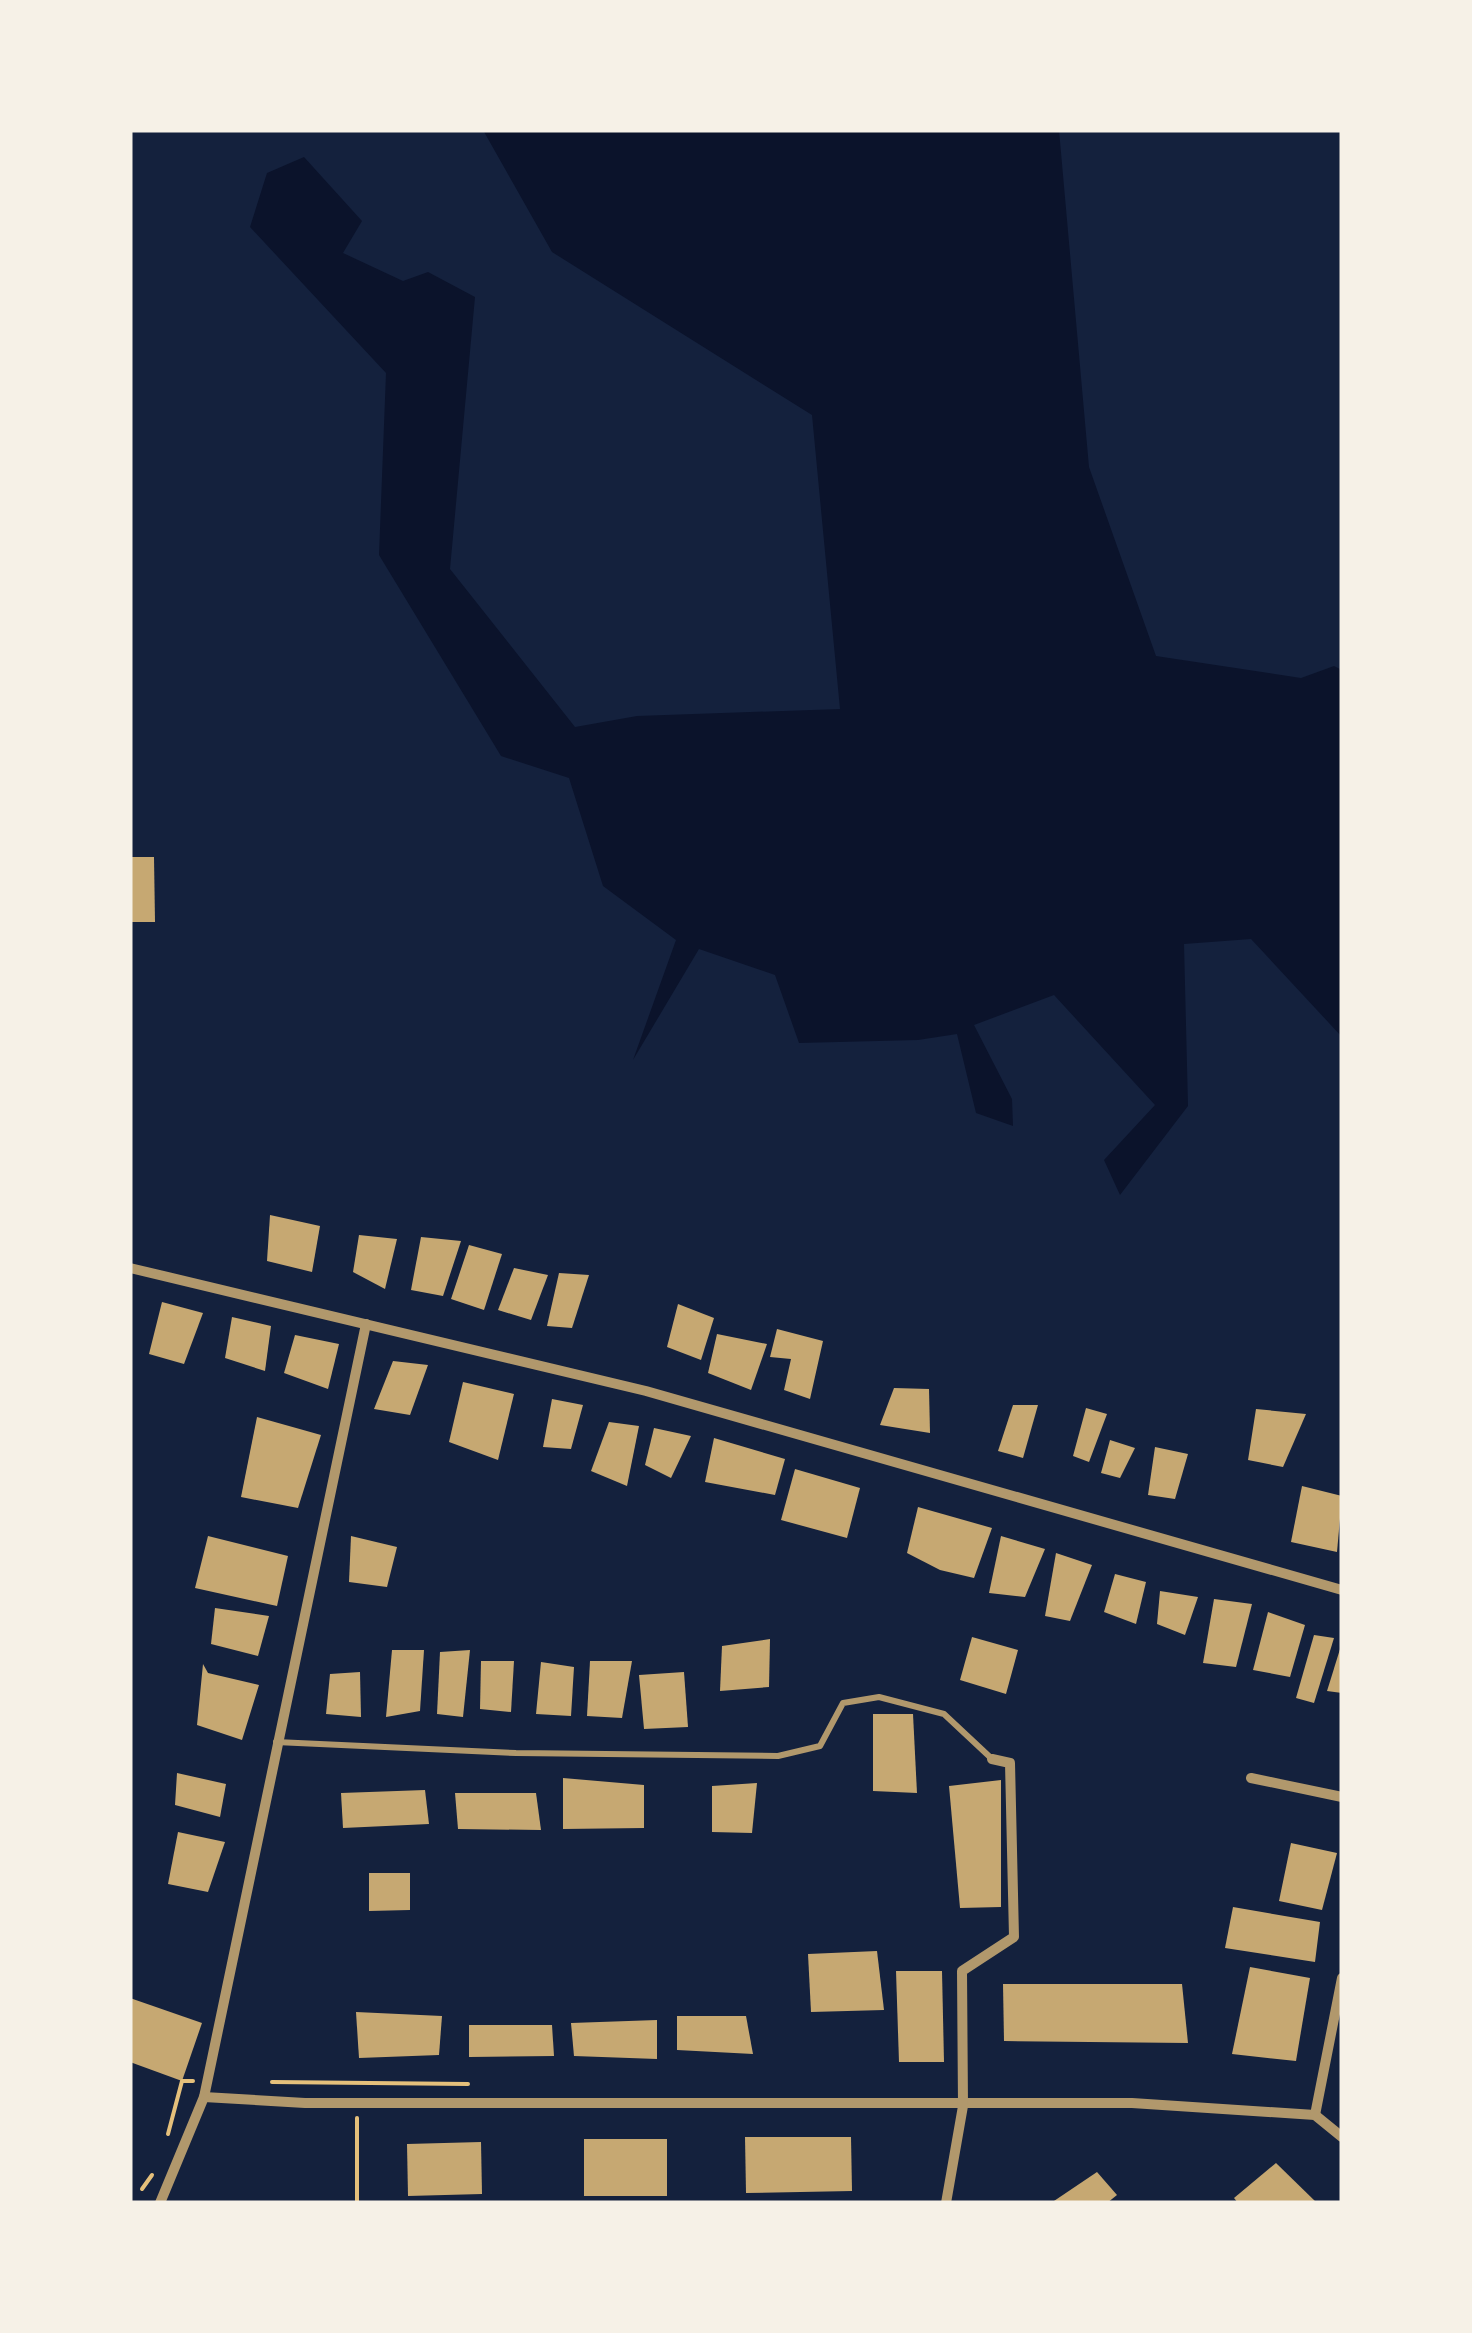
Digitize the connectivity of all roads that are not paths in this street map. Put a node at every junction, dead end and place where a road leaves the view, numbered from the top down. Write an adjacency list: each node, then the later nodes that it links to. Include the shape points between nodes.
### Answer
1 (130, 1268): 2 (street)
2 (366, 1324): 3 (street, via 646,1392); 4 (street)
3 (1342, 1590)
4 (276, 1742): 5 (lane, via 778,1756 820,1746 843,1702 879,1697 944,1714); 9 (street)
5 (992, 1759): 10 (street, via 1010,1764 1014,1937 962,1971)
6 (1251, 1778): 7 (street)
7 (1342, 1797)
8 (1342, 1978): 11 (street)
9 (204, 2098): 10 (street); 13 (street)
10 (963, 2106): 11 (street, via 1132,2102); 14 (street)
11 (1315, 2115): 12 (street)
12 (1342, 2137)
13 (160, 2203)
14 (946, 2203)

